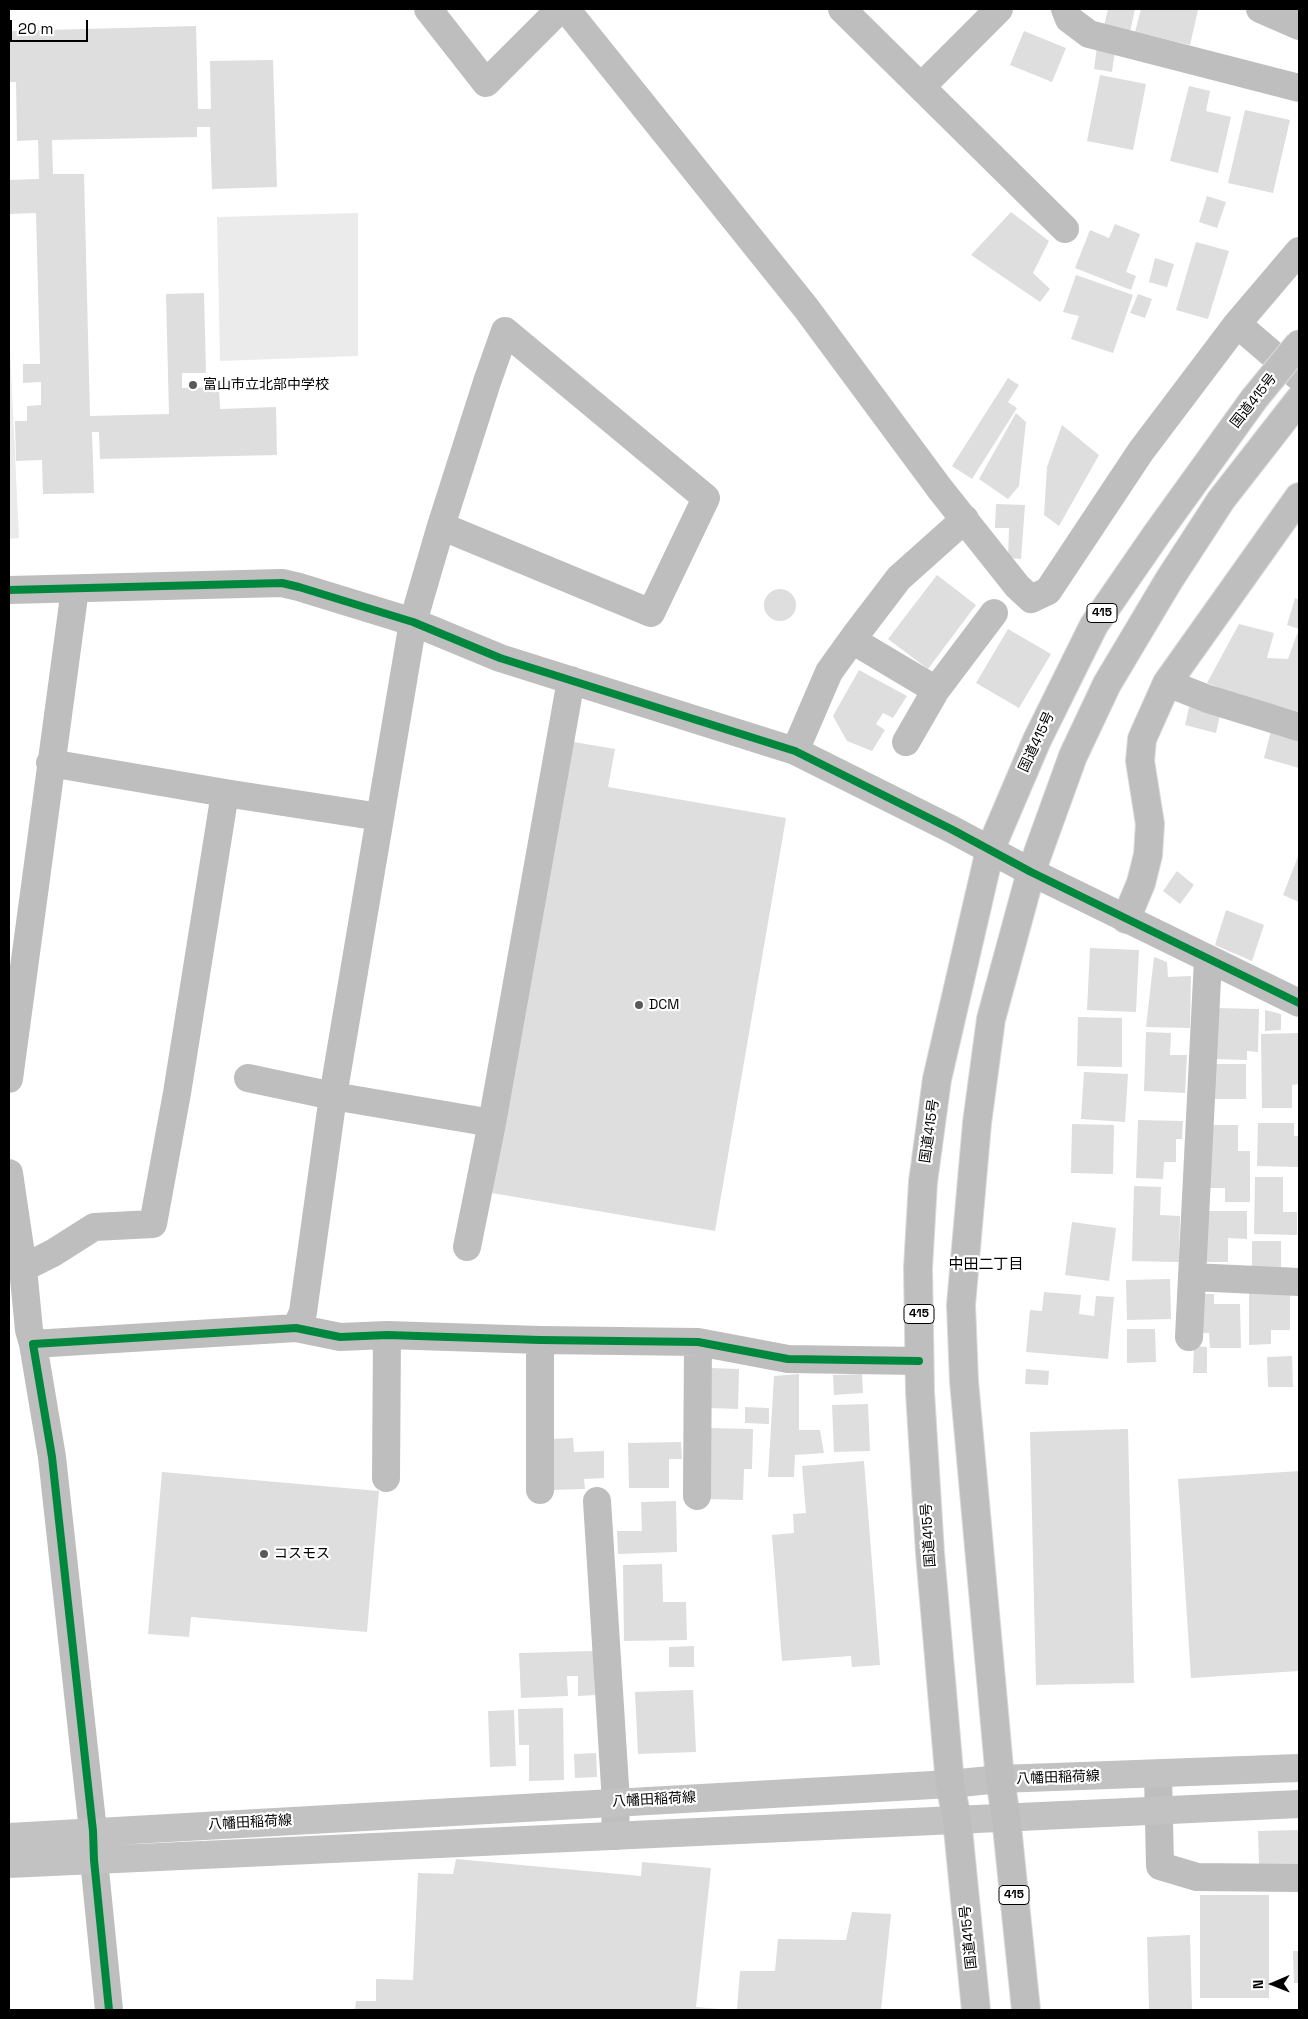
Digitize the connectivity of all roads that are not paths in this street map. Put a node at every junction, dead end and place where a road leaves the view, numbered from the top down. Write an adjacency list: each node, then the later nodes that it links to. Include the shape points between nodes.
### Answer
1 (428, 9): 2 (main road, via 486,83)
2 (560, 9)
3 (566, 9): 18 (main road, via 806,308)
4 (842, 9): 9 (main road)
5 (1000, 9): 9 (main road)
6 (1065, 9): 10 (main road, via 1070,20 1089,34)
7 (1260, 9): 8 (main road)
8 (1299, 26)
9 (921, 86): 11 (main road)
10 (1299, 88)
11 (1065, 230)
12 (1299, 251): 13 (main road)
13 (1237, 324): 15 (main road); 18 (main road, via 1141,450 1048,591 1031,599 1017,586)
14 (1299, 344): 34 (main road, 国道415号 / 415, bridge, via 1254,399 1094,625 1037,740)
15 (1299, 377)
16 (1299, 400): 35 (main road, 415, via 1221,500 1107,684 1073,756)
17 (1299, 497): 26 (main road)
18 (965, 519): 24 (main road, via 899,578)
19 (441, 526): 19 (main road, via 505,331 706,498 651,613); 23 (main road)
20 (75, 589): 21 (main road); 23 (main road, via 282,583); 31 (main road)
21 (9, 590)
22 (994, 613): 27 (main road)
23 (413, 622): 25 (main road, via 500,658); 33 (main road)
24 (852, 640): 27 (main road); 30 (main road, via 829,672)
25 (571, 680): 30 (main road); 42 (main road)
26 (1167, 683): 28 (main road); 36 (main road, via 1142,739 1140,762 1150,824 1148,855)
27 (936, 690): 29 (main road)
28 (1299, 727)
29 (906, 742)
30 (795, 751): 34 (main road)
31 (50, 763): 32 (main road); 40 (main road)
32 (225, 793): 33 (main road); 45 (main road, via 153,1224 94,1227)
33 (380, 817): 41 (main road)
34 (990, 850): 35 (main road); 54 (main road, 国道415号 / 415, via 933,1107 923,1182 918,1268)
35 (1031, 872): 36 (main road); 61 (main road, 415, via 991,1020 977,1123 961,1305 965,1391)
36 (1126, 919): 37 (main road)
37 (1208, 959): 38 (main road); 46 (main road)
38 (1299, 1003)
39 (248, 1078): 41 (main road)
40 (9, 1079)
41 (333, 1096): 42 (main road); 48 (main road, via 304,1312)
42 (492, 1123): 44 (main road)
43 (9, 1173): 45 (main road)
44 (467, 1247)
45 (22, 1268): 53 (main road)
46 (1192, 1277): 47 (main road); 50 (main road)
47 (1299, 1282)
48 (296, 1328): 49 (main road, via 340,1337); 53 (main road)
49 (387, 1335): 51 (main road); 55 (main road)
50 (1189, 1337)
51 (540, 1340): 52 (main road); 56 (main road)
52 (698, 1342): 54 (main road, via 788,1359); 57 (main road)
53 (33, 1344): 68 (main road, via 52,1457)
54 (919, 1361): 62 (main road, 国道415号 / 415, via 930,1553)
55 (386, 1478)
56 (540, 1490)
57 (697, 1496)
58 (597, 1501): 63 (main road)
59 (1299, 1768): 60 (main road, 八幡田稲荷線)
60 (1158, 1774): 61 (main road, 八幡田稲荷線); 65 (main road)
61 (1000, 1779): 62 (main road, 八幡田稲荷線); 66 (main road, 415)
62 (950, 1784): 63 (main road, 八幡田稲荷線); 67 (main road, 国道415号 / 415)
63 (616, 1802): 68 (main road, 八幡田稲荷線); 69 (main road)
64 (1299, 1804): 65 (main road)
65 (1160, 1810): 66 (main road); 73 (main road, via 1160,1866 1197,1877)
66 (1006, 1817): 67 (main road); 76 (main road, 415)
67 (957, 1819): 69 (main road); 75 (main road, 国道415号 / 415)
68 (93, 1832): 70 (main road, 八幡田稲荷線); 71 (main road)
69 (616, 1836): 71 (main road)
70 (9, 1837)
71 (94, 1860): 72 (main road); 74 (main road)
72 (9, 1864)
73 (1299, 1878)
74 (109, 2010)
75 (976, 2010)
76 (1026, 2010)

